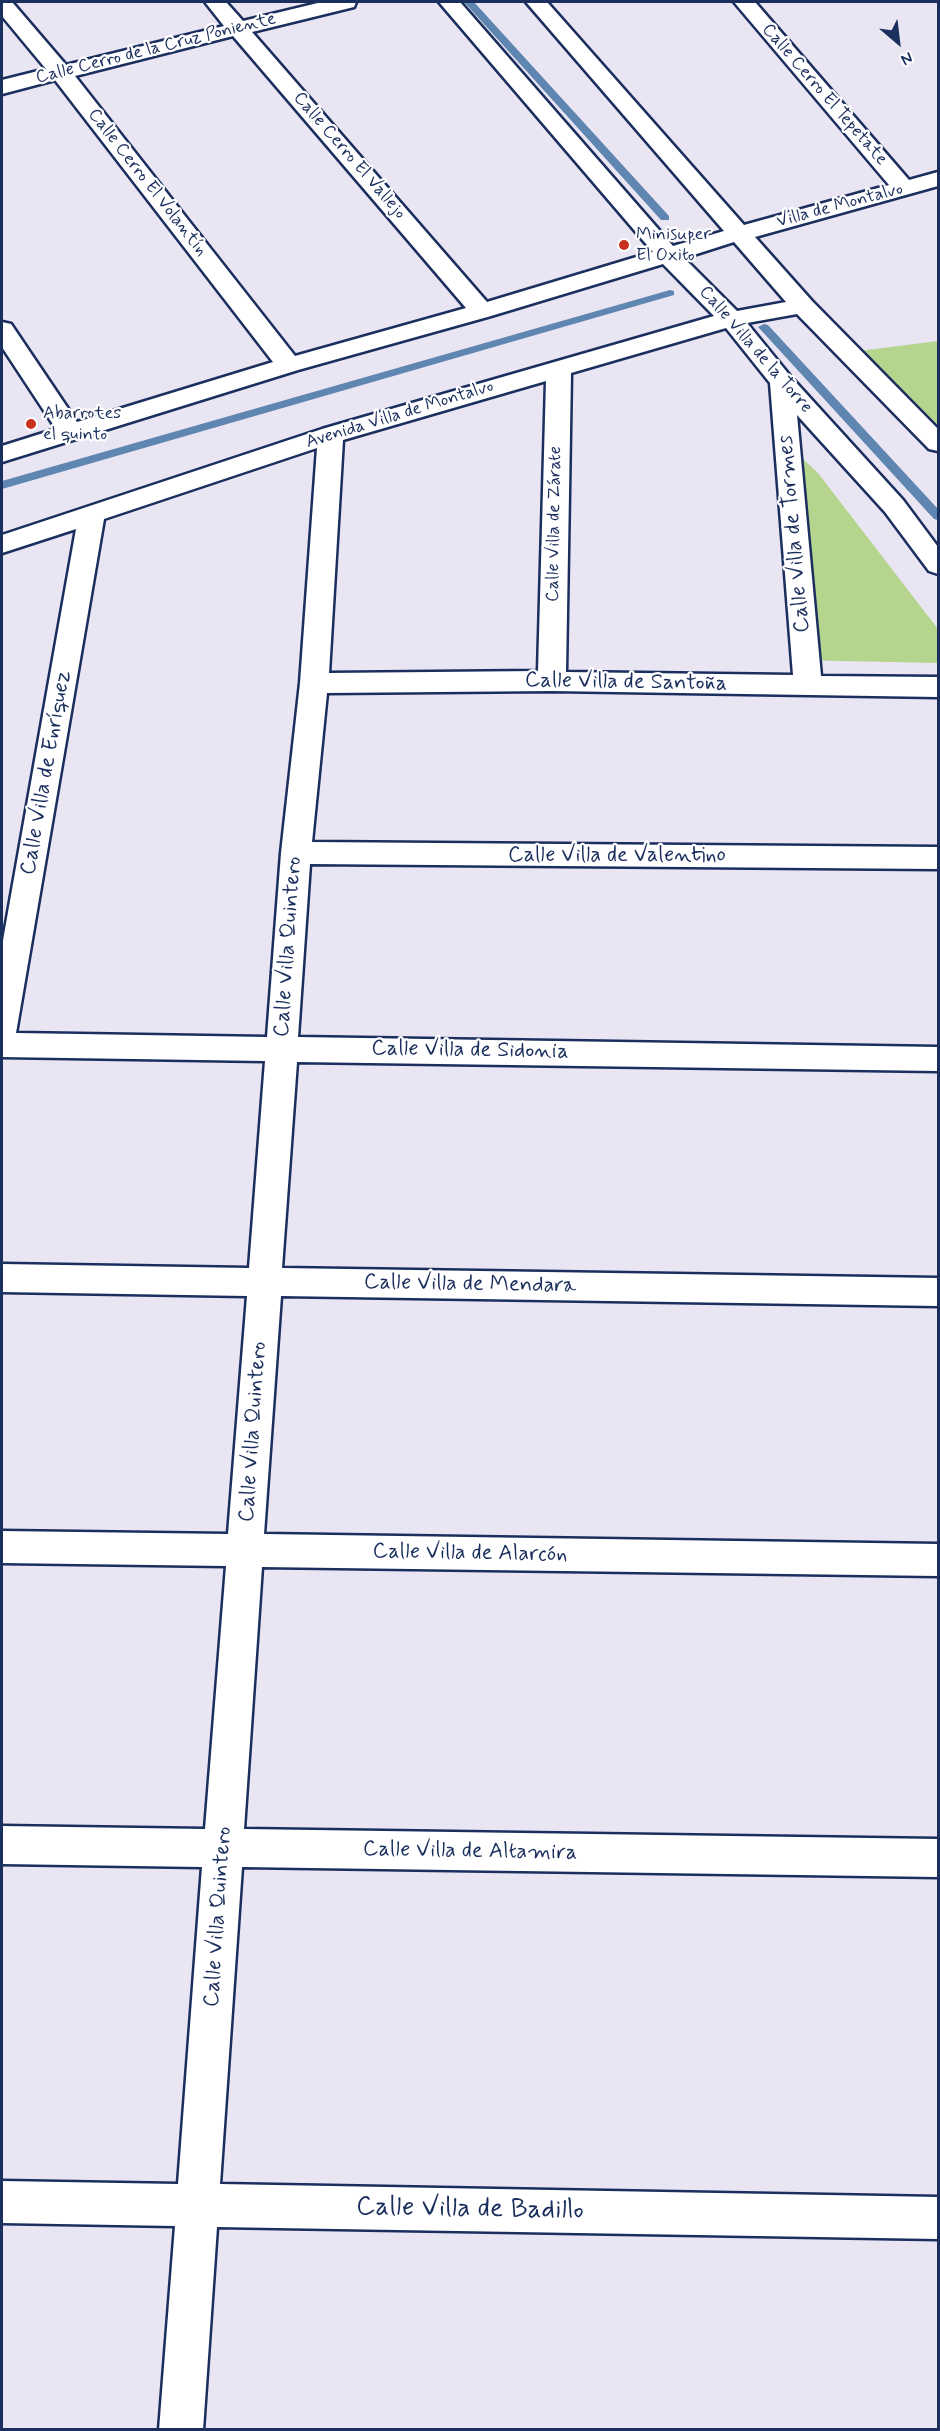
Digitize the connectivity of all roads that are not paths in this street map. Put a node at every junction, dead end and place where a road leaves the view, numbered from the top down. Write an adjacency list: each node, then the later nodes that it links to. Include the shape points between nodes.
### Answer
1 (215, 2): 7 (street, Calle Cerro El Vallejo)
2 (346, 2): 7 (street, Calle Cerro de la Cruz Poniente)
3 (450, 2): 13 (street, Calle Villa de la Torre)
4 (536, 2): 12 (street)
5 (744, 2): 11 (street, Calle Cerro El Tepetate)
6 (2, 3): 8 (street, Calle Cerro El Volantín)
7 (240, 29): 8 (street, Calle Cerro de la Cruz Poniente); 15 (street, Calle Cerro El Vallejo)
8 (61, 73): 9 (street, Calle Cerro de la Cruz Poniente); 18 (street, Calle Cerro El Volantín)
9 (2, 87)
10 (939, 179): 11 (street, Villa de Montalvo)
11 (904, 188): 12 (street, Villa de Montalvo)
12 (741, 233): 13 (street); 14 (street)
13 (668, 255): 15 (street); 16 (street, Calle Villa de la Torre)
14 (803, 306): 16 (street, Avenida Villa de Montalvo); 23 (street)
15 (482, 311): 18 (street)
16 (731, 319): 19 (street, Avenida Villa de Montalvo); 20 (street, Calle Villa de la Torre)
17 (2, 329): 21 (street)
18 (289, 365): 21 (street)
19 (559, 368): 22 (street, Avenida Villa de Montalvo); 28 (street, Calle Villa de Zárate)
20 (782, 382): 27 (street, Calle Villa de la Torre, via 894,506); 30 (street, Calle Villa de Tormes)
21 (71, 432): 24 (street)
22 (331, 435): 25 (street, Avenida Villa de Montalvo); 29 (street, Calle Villa Quintero)
23 (939, 443)
24 (2, 454)
25 (92, 515): 26 (street, Avenida Villa de Montalvo); 34 (street, Calle Villa de Enríquez)
26 (2, 544)
27 (939, 565)
28 (552, 681): 29 (street, Calle Villa de Santoña); 30 (street, Calle Villa de Santoña)
29 (314, 683): 32 (street, Calle Villa Quintero)
30 (808, 686): 31 (street, Calle Villa de Santoña)
31 (939, 687)
32 (296, 853): 33 (street, Calle Villa de Valentino); 36 (street, Calle Villa Quintero)
33 (939, 858)
34 (2, 1030)
35 (2, 1045): 36 (street, Calle Villa de Sidonia)
36 (282, 1047): 37 (street, Calle Villa de Sidonia); 39 (street, Calle Villa Quintero)
37 (939, 1059)
38 (2, 1278): 39 (street, Calle Villa de Mendara)
39 (265, 1282): 40 (street, Calle Villa de Mendara); 42 (street, Calle Villa Quintero)
40 (939, 1292)
41 (2, 1547): 42 (street, Calle Villa de Alarcón)
42 (245, 1551): 43 (street, Calle Villa de Alarcón); 45 (street, Calle Villa Quintero)
43 (939, 1560)
44 (2, 1845): 45 (street, Calle Villa de Altamira)
45 (224, 1848): 46 (street, Calle Villa de Altamira); 48 (street, Calle Villa Quintero)
46 (939, 1858)
47 (2, 2202): 48 (street, Calle Villa de Badillo)
48 (198, 2205): 49 (street, Calle Villa de Badillo); 50 (street, Calle Villa Quintero)
49 (939, 2218)
50 (181, 2430)

